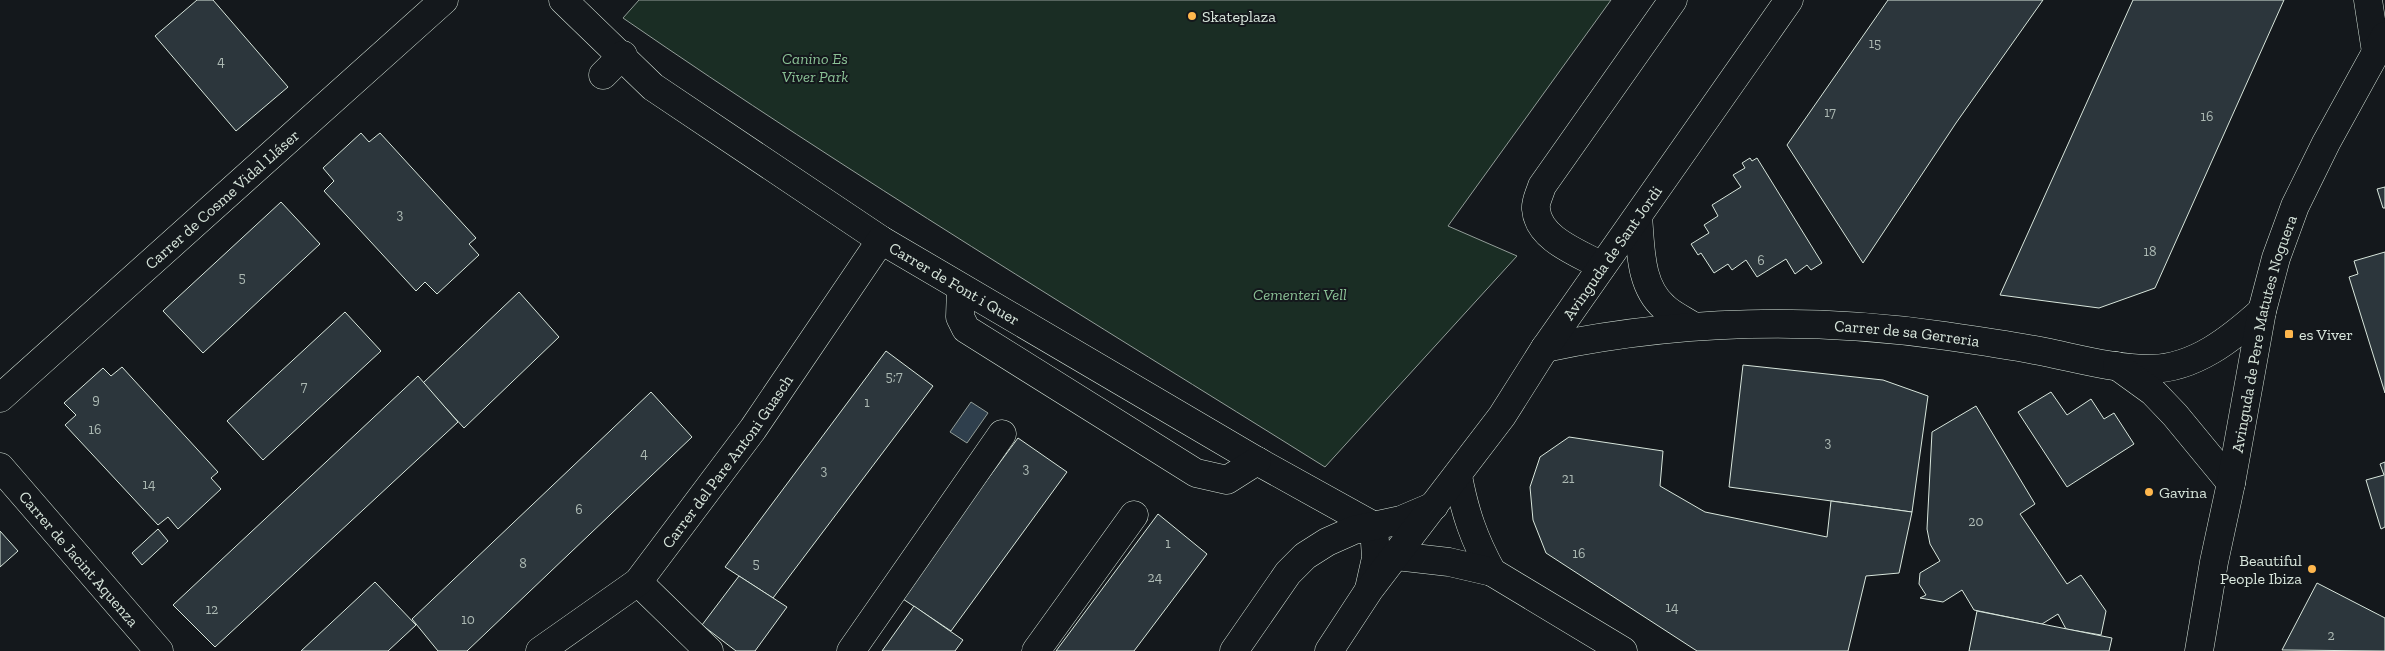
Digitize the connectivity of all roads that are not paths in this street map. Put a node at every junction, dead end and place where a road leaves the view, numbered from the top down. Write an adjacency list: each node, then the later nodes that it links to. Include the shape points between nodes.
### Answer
1 (444, 0): 17 (street, Carrer de Cosme Vidal Lláser)
2 (564, 0): 7 (street, Carrer de Font i Quer)
3 (1673, 0): 11 (street, via 1542,186 1536,208 1541,228)
4 (1789, 0): 9 (street, Avinguda de Sant Jordi)
5 (2368, 0): 6 (street)
6 (2380, 44): 13 (street, Avinguda de Pere Matutes Noguera, via 2295,206 2276,258)
7 (622, 55): 8 (street); 10 (street, Carrer de Font i Quer, via 653,87)
8 (603, 75)
9 (1638, 217): 11 (street, Avinguda de Sant Jordi); 14 (street, via 1642,265 1650,289 1664,307)
10 (881, 240): 12 (street, Carrer de Font i Quer); 28 (street, Carrer del Pare Antoni Guasch, via 753,429)
11 (1602, 266): 15 (street, Avinguda de Sant Jordi)
12 (961, 288): 19 (street, Carrer de Font i Quer); 19 (street, via 960,317 966,330 1196,473 1227,480)
13 (2262, 311): 16 (street, Carrer de sa Gerreria, via 2220,345 2186,361 2152,369); 22 (street, Avinguda de Pere Matutes Noguera)
14 (1693, 326): 15 (street, Carrer de sa Gerreria, via 1626,332); 16 (street, Carrer de sa Gerreria, via 1756,323 1858,325 2017,346)
15 (1545, 348): 21 (street, Avinguda de Sant Jordi, via 1502,416)
16 (2117, 366): 22 (street, Carrer de sa Gerreria, via 2153,392)
17 (0, 398)
18 (1002, 434): 33 (street)
19 (1257, 462): 25 (street, Carrer de Font i Quer)
20 (0, 467): 30 (street, Carrer de Jacint Aquenza)
21 (1458, 476): 23 (street, Avinguda de Sant Jordi); 27 (street, via 1475,540)
22 (2231, 483): 38 (street, Avinguda de Pere Matutes Noguera)
23 (1436, 506): 25 (street, via 1401,520); 26 (street, Avinguda de Sant Jordi)
24 (1134, 515): 34 (street)
25 (1374, 526): 29 (street, Avinguda de Sant Jordi, via 1376,558); 35 (street, via 1345,534 1305,556 1288,573)
26 (1396, 556): 27 (street, via 1449,562); 29 (street, Avinguda de Sant Jordi)
27 (1492, 572): 37 (street)
28 (638, 582): 31 (street, Carrer del Pare Antoni Guasch); 32 (street)
29 (1369, 590): 36 (street, Avinguda de Sant Jordi)
30 (159, 651)
31 (540, 651)
32 (709, 651)
33 (851, 651)
34 (1036, 651)
35 (1234, 651)
36 (1329, 651)
37 (1623, 651)
38 (2199, 651)

